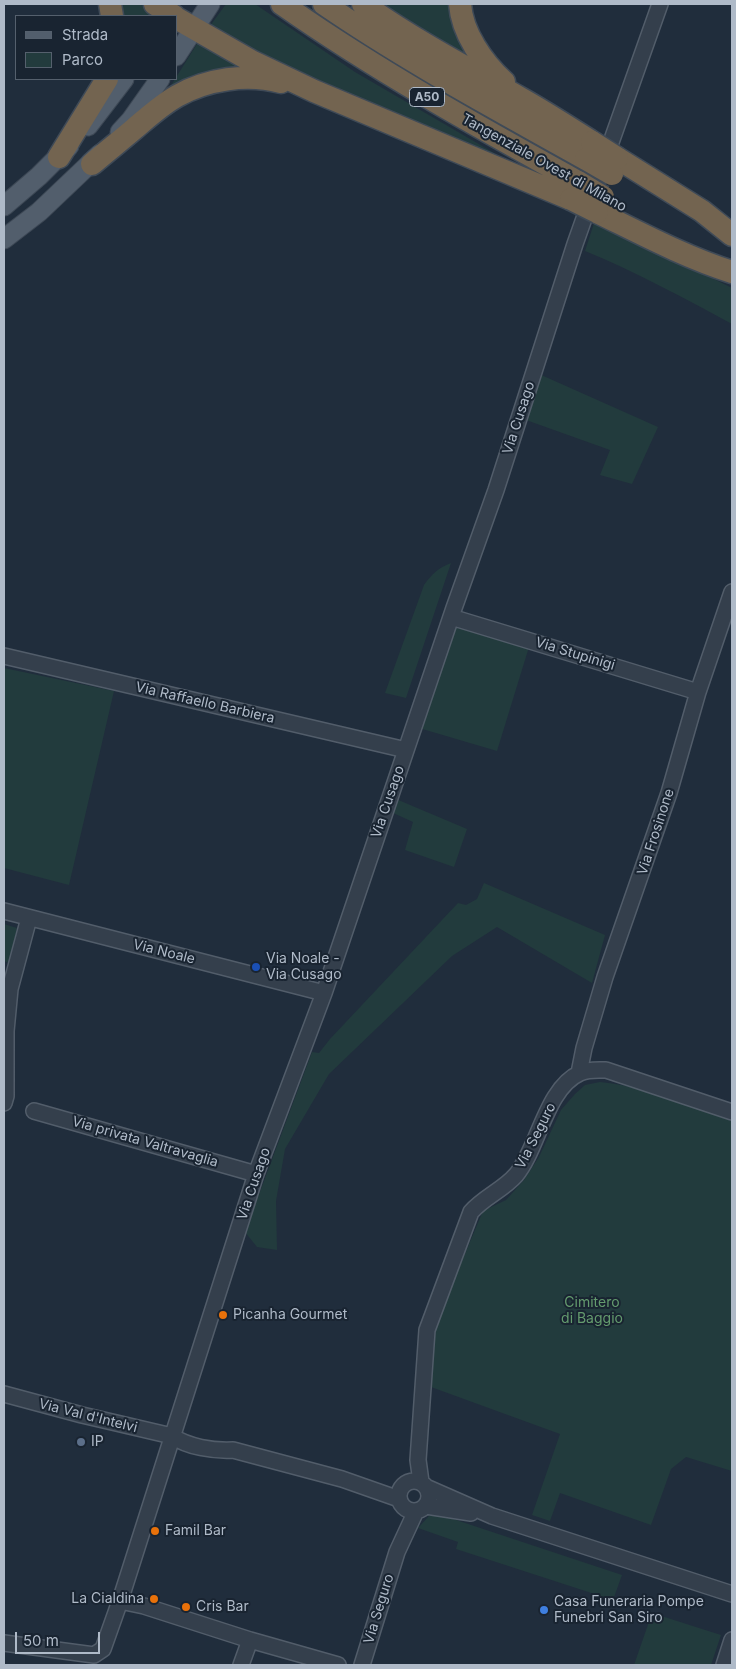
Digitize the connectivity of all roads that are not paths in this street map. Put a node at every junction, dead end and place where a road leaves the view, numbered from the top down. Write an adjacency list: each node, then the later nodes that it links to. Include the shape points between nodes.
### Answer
1 (210, 4): 7 (main road)
2 (282, 4): 18 (highway, Tangenziale Ovest di Milano / A50, via 343,46)
3 (324, 4): 14 (highway, Tangenziale Ovest di Milano / A50, via 473,96)
4 (363, 4): 13 (highway)
5 (460, 4): 13 (highway, via 469,36 478,50 489,66)
6 (660, 4): 25 (street, Via Cusago, via 575,244 496,490)
7 (173, 14)
8 (178, 17): 12 (highway, via 253,62)
9 (106, 80): 15 (highway)
10 (123, 80): 15 (main road)
11 (159, 80): 16 (main road)
12 (314, 91): 16 (highway, via 277,81 232,78 212,82 177,96); 18 (highway)
13 (523, 99): 14 (highway)
14 (589, 150): 17 (highway, Tangenziale Ovest di Milano / A50, bridge)
15 (59, 157): 19 (main road)
16 (92, 164): 21 (main road)
17 (615, 166): 20 (highway, via 702,211); 22 (highway, Tangenziale Ovest di Milano / A50)
18 (574, 190): 23 (highway, Tangenziale Ovest di Milano / A50, bridge)
19 (4, 206)
20 (732, 235)
21 (4, 239)
22 (732, 242)
23 (732, 270)
24 (732, 592): 27 (street, Via Frosinone)
25 (451, 617): 27 (street, Via Stupinigi); 28 (street, Via Cusago)
26 (4, 656): 28 (street, Via Raffaello Barbiera)
27 (698, 692): 32 (street, Via Frosinone, via 670,793 600,995)
28 (406, 750): 31 (street, Via Cusago)
29 (4, 911): 30 (street, Via Noale)
30 (29, 918): 31 (street, Via Noale); 33 (street, via 10,989)
31 (324, 993): 36 (street, Via Cusago)
32 (579, 1073): 35 (street, via 606,1070); 39 (street, Via Seguro, via 558,1093 516,1176 471,1212 428,1325)
33 (4, 1103)
34 (34, 1111): 36 (street, Via privata Valtravaglia)
35 (732, 1112)
36 (256, 1174): 38 (street, Via Cusago)
37 (4, 1394): 38 (street, Via Val d'Intelvi)
38 (172, 1436): 41 (street, Via Val d'Intelvi, via 202,1447 233,1450 342,1478); 44 (street, Via Cusago)
39 (418, 1460): 40 (street, Via Seguro); 41 (street, Via Seguro)
40 (424, 1485): 41 (street, via 412,1481); 41 (street, Via Seguro, via 429,1496); 42 (street)
41 (409, 1499): 42 (street, Via Val d'Intelvi); 50 (street, Via Seguro, via 397,1552)
42 (492, 1516): 43 (street)
43 (732, 1594)
44 (120, 1601): 45 (street); 47 (street, Via Cusago, via 103,1649 94,1655)
45 (250, 1640): 48 (street); 49 (street)
46 (732, 1640): 51 (street)
47 (4, 1643)
48 (242, 1665)
49 (338, 1665)
50 (362, 1665)
51 (724, 1665)

